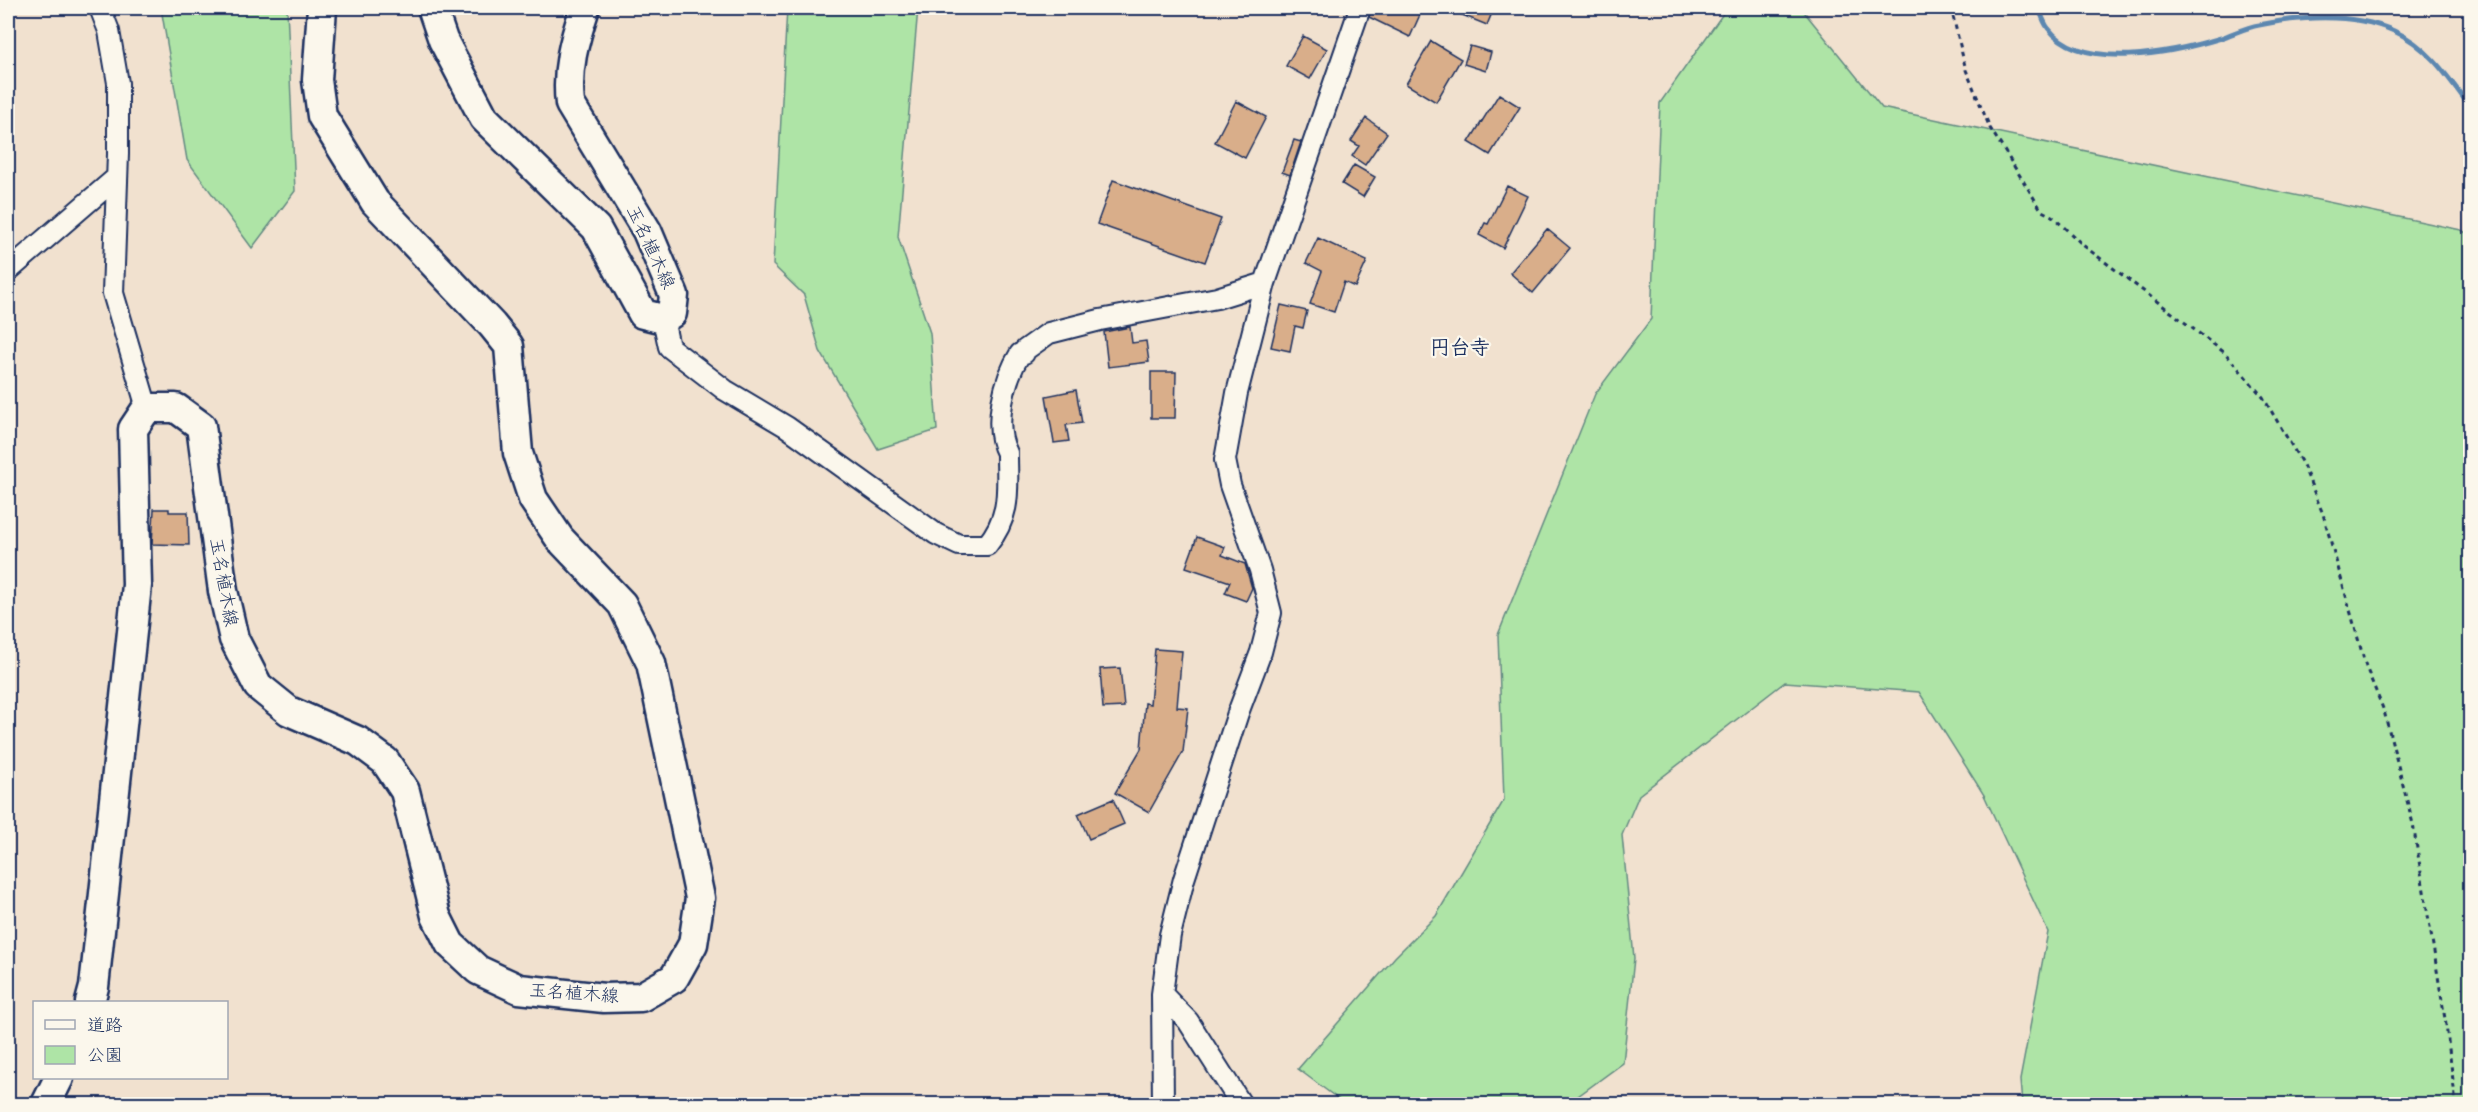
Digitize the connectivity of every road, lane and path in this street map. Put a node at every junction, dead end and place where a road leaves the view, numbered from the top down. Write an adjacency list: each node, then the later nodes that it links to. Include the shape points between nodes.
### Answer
1 (100, 8): 7 (street, via 109,31 118,83)
2 (322, 8): 11 (main road, 玉名植木線, via 317,80 322,116 375,202 509,346 518,453 533,499 560,539 622,604 651,663 700,898 693,944 674,978 641,997 604,998 519,989 478,970 450,944 436,916 405,791 385,761 358,741 289,711 258,686 234,639 223,591 201,426 176,408)
3 (432, 8): 10 (main road, 玉名植木線, via 443,40 484,118 596,228 643,314)
4 (585, 8): 10 (main road, 玉名植木線, via 571,53 567,81 570,104 647,231 674,295 672,313)
5 (1360, 8): 9 (street)
6 (1951, 8): 18 (path, via 1966,70 1990,128 2042,211 2225,353 2263,397 2303,465 2323,514 2366,667 2384,711 2413,824)
7 (116, 178): 8 (street); 11 (street, via 113,293)
8 (8, 271)
9 (1265, 283): 10 (street, via 1217,298 1048,333 1020,354 1010,370 1000,407 1007,453 1007,505 999,530 987,545 958,545 936,534 787,427 726,390 669,347); 12 (street, via 1237,393 1225,460 1271,613 1184,879)
10 (663, 319)
11 (147, 408): 13 (main road, via 133,429 137,585)
12 (1161, 994): 16 (street); 17 (street, via 1188,1022)
13 (90, 1001)
14 (58, 1079): 15 (main road)
15 (46, 1104)
16 (1163, 1104)
17 (1241, 1104)
18 (2456, 1104)

